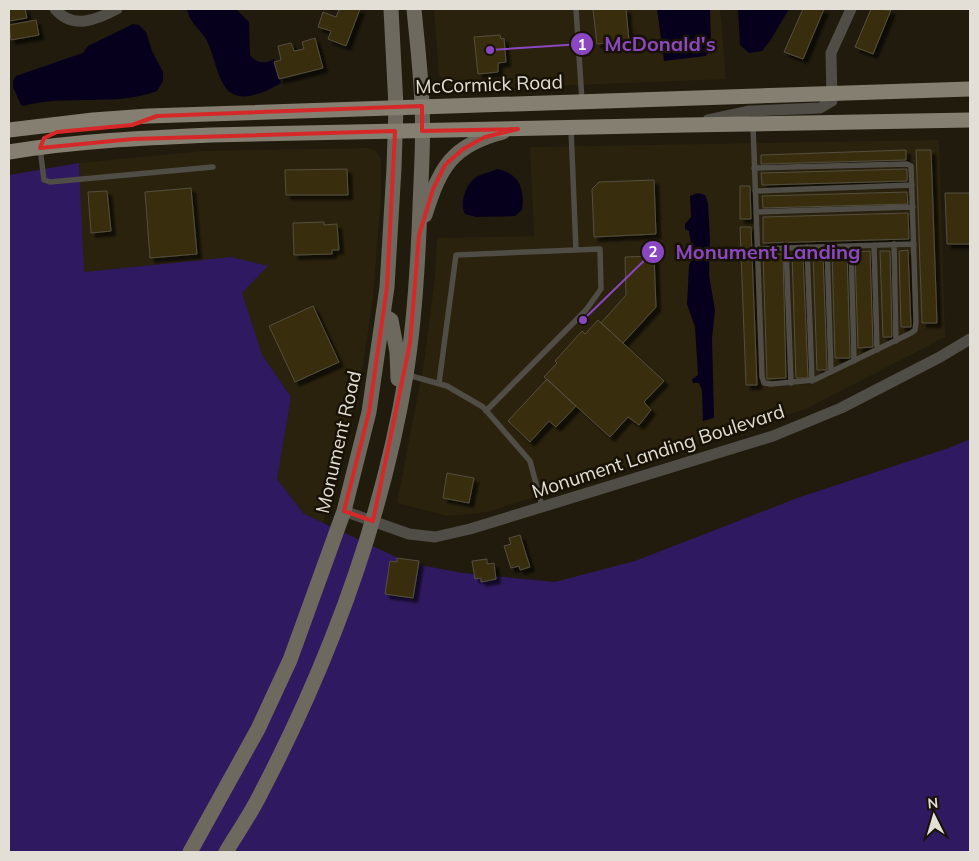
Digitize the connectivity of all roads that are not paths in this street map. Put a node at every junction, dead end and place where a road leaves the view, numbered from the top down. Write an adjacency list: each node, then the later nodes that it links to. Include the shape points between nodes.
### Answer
1 (54, 9): 2 (street, via 74,22 90,22)
2 (117, 9)
3 (390, 9): 11 (main road, Monument Road)
4 (414, 9): 10 (main road)
5 (576, 9): 9 (lane)
6 (851, 9): 8 (street, via 831,53)
7 (970, 89): 8 (main road, McCormick Road)
8 (832, 94): 9 (main road, McCormick Road); 14 (street, via 832,101 820,108 750,111)
9 (582, 102): 10 (main road, McCormick Road)
10 (422, 106): 11 (main road, McCormick Road); 21 (main road)
11 (396, 107): 12 (main road, McCormick Road); 20 (main road, Monument Road)
12 (158, 116): 16 (main road, McCormick Road); 23 (main road, via 132,125 57,132 44,138)
13 (970, 120): 15 (main road)
14 (686, 124): 15 (main road); 17 (main road)
15 (753, 124): 26 (lane)
16 (27, 127): 19 (main road, McCormick Road); 22 (main road, via 20,139)
17 (571, 127): 18 (main road); 40 (lane)
18 (518, 129): 21 (main road); 31 (main road, via 486,136 463,149 445,165 433,190)
19 (9, 130)
20 (395, 131): 21 (main road); 23 (main road, via 150,138); 41 (main road, Monument Road)
21 (422, 131): 31 (main road)
22 (9, 143)
23 (40, 148): 24 (main road); 25 (lane, via 44,180 50,182)
24 (9, 152)
25 (213, 167)
26 (754, 168): 27 (lane, via 907,164 911,168); 28 (lane)
27 (912, 185): 28 (lane); 29 (lane)
28 (755, 191): 30 (lane)
29 (913, 207): 30 (lane); 33 (lane)
30 (756, 212): 39 (lane)
31 (419, 235): 47 (main road)
32 (894, 244): 33 (lane); 34 (lane); 43 (lane)
33 (914, 244): 43 (lane, via 916,327 911,334)
34 (874, 245): 35 (lane); 44 (lane)
35 (851, 246): 36 (lane); 45 (lane)
36 (827, 247): 38 (lane); 46 (lane)
37 (786, 248): 38 (lane); 39 (lane); 50 (lane)
38 (807, 248): 48 (lane)
39 (757, 249): 50 (lane, via 762,381 767,384)
40 (576, 250): 49 (lane, via 456,255); 51 (lane, via 600,249 601,289 586,310)
41 (383, 314): 52 (main road, via 391,320 397,352); 54 (main road, Monument Road, via 369,412)
42 (970, 339): 53 (street, Monument Landing Boulevard, via 841,408 773,436)
43 (896, 341): 44 (lane)
44 (877, 350): 45 (lane)
45 (854, 361): 46 (lane)
46 (831, 372): 48 (lane)
47 (406, 375): 49 (lane); 52 (main road)
48 (812, 381): 50 (lane)
49 (439, 383): 51 (lane)
50 (791, 383)
51 (486, 411): 53 (lane, via 530,461)
52 (398, 418): 55 (main road)
53 (542, 506): 55 (street, Monument Landing Boulevard, via 470,530 435,537 409,534)
54 (344, 511): 55 (street, Monument Landing Boulevard); 56 (main road, Monument Road, via 290,660 258,730)
55 (373, 521): 57 (main road, via 319,672 261,793)
56 (190, 852)
57 (226, 852)

